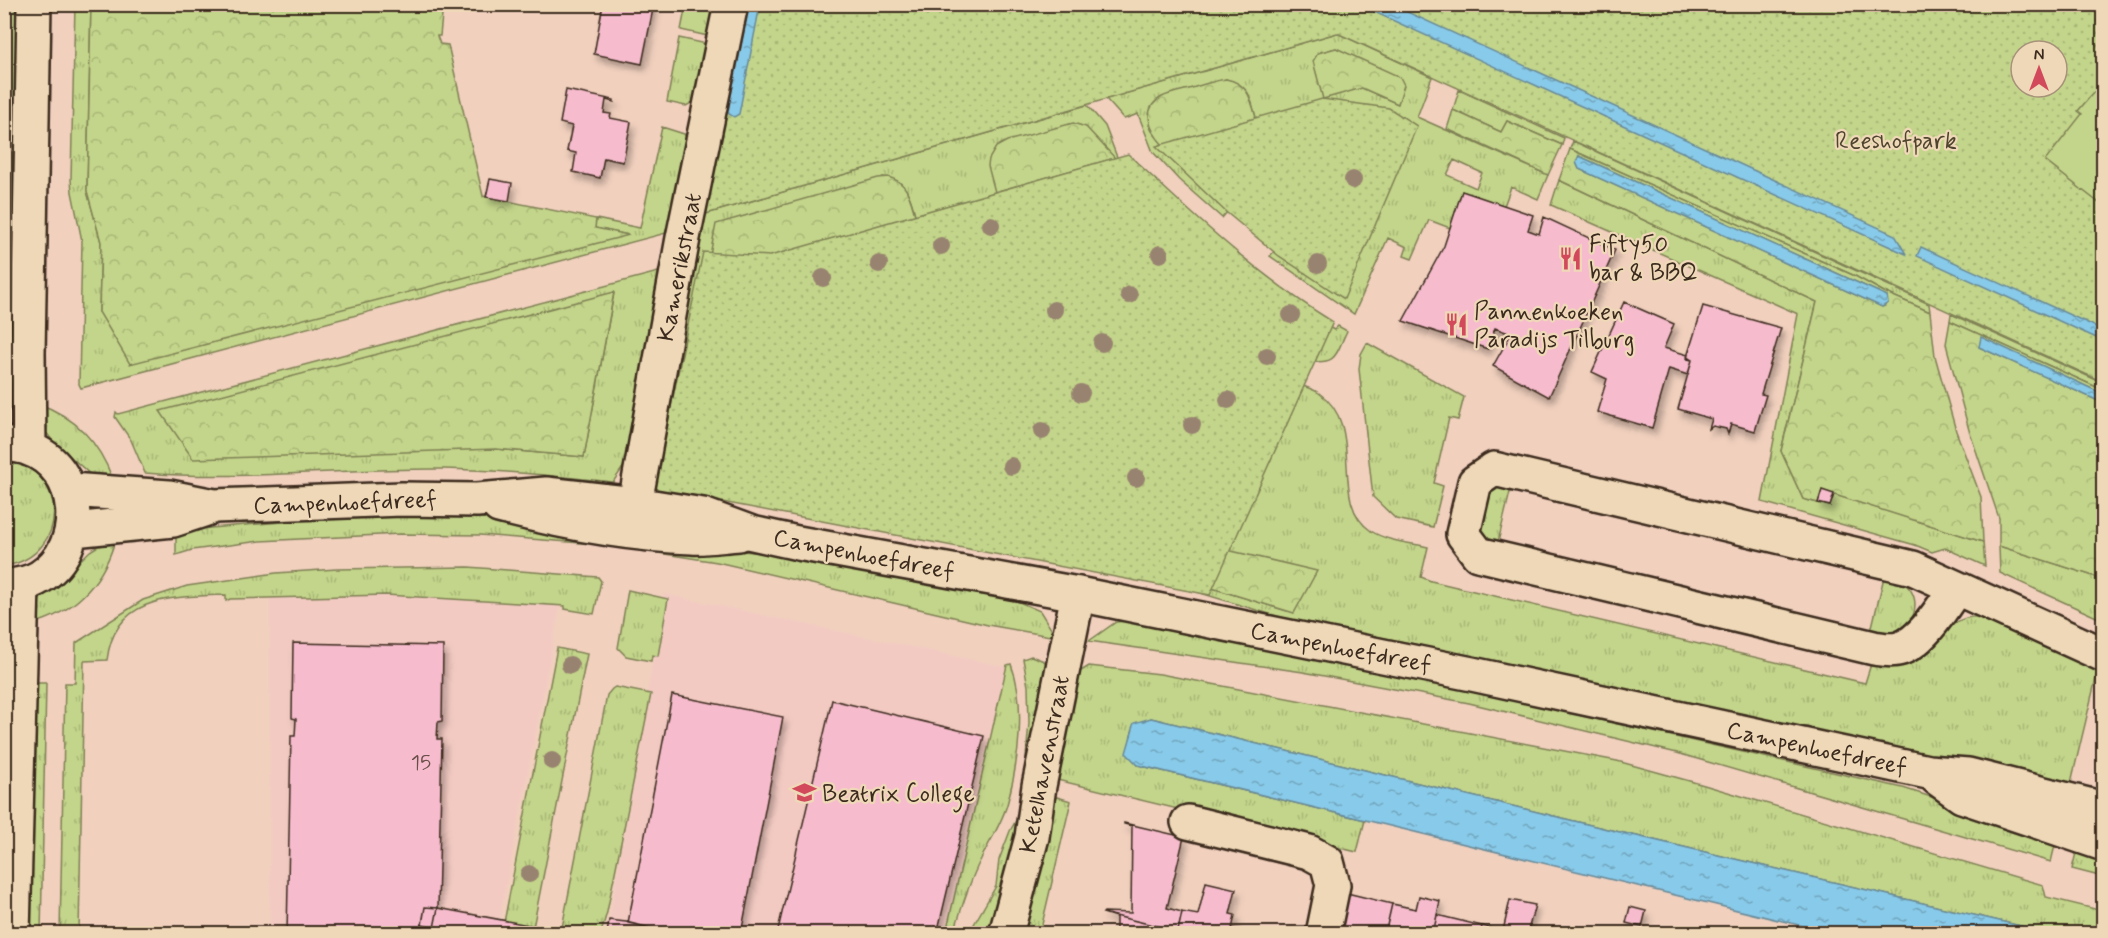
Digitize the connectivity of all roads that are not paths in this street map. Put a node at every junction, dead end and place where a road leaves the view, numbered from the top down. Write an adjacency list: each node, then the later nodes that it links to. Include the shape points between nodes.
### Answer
1 (34, 4): 3 (street, via 28,363)
2 (731, 4): 6 (street, Kamerikstraat)
3 (17, 446): 4 (street, via 46,459)
4 (70, 490): 5 (street, Campenhoefdreef, via 169,497); 7 (street)
5 (214, 506): 6 (street, Campenhoefdreef, via 477,500 546,494); 7 (street, Campenhoefdreef, via 173,519)
6 (632, 518): 10 (street, Campenhoefdreef, via 703,515 752,533 798,543)
7 (72, 530): 8 (street, via 55,565 40,577)
8 (13, 586): 16 (street)
9 (1956, 588): 9 (street, via 1913,568 1494,469 1476,482 1463,534 1478,554 1874,648 1898,649 1917,638); 11 (street)
10 (1078, 594): 12 (street, Campenhoefdreef); 17 (street, Ketelhavenstraat, via 1032,837)
11 (2103, 656)
12 (1928, 772): 13 (street, Campenhoefdreef, via 1968,775); 15 (street, Campenhoefdreef, via 1962,796)
13 (2103, 809)
14 (1188, 822): 18 (street, via 1310,852 1327,862 1333,885)
15 (2103, 844)
16 (14, 933)
17 (1006, 933)
18 (1323, 933)

